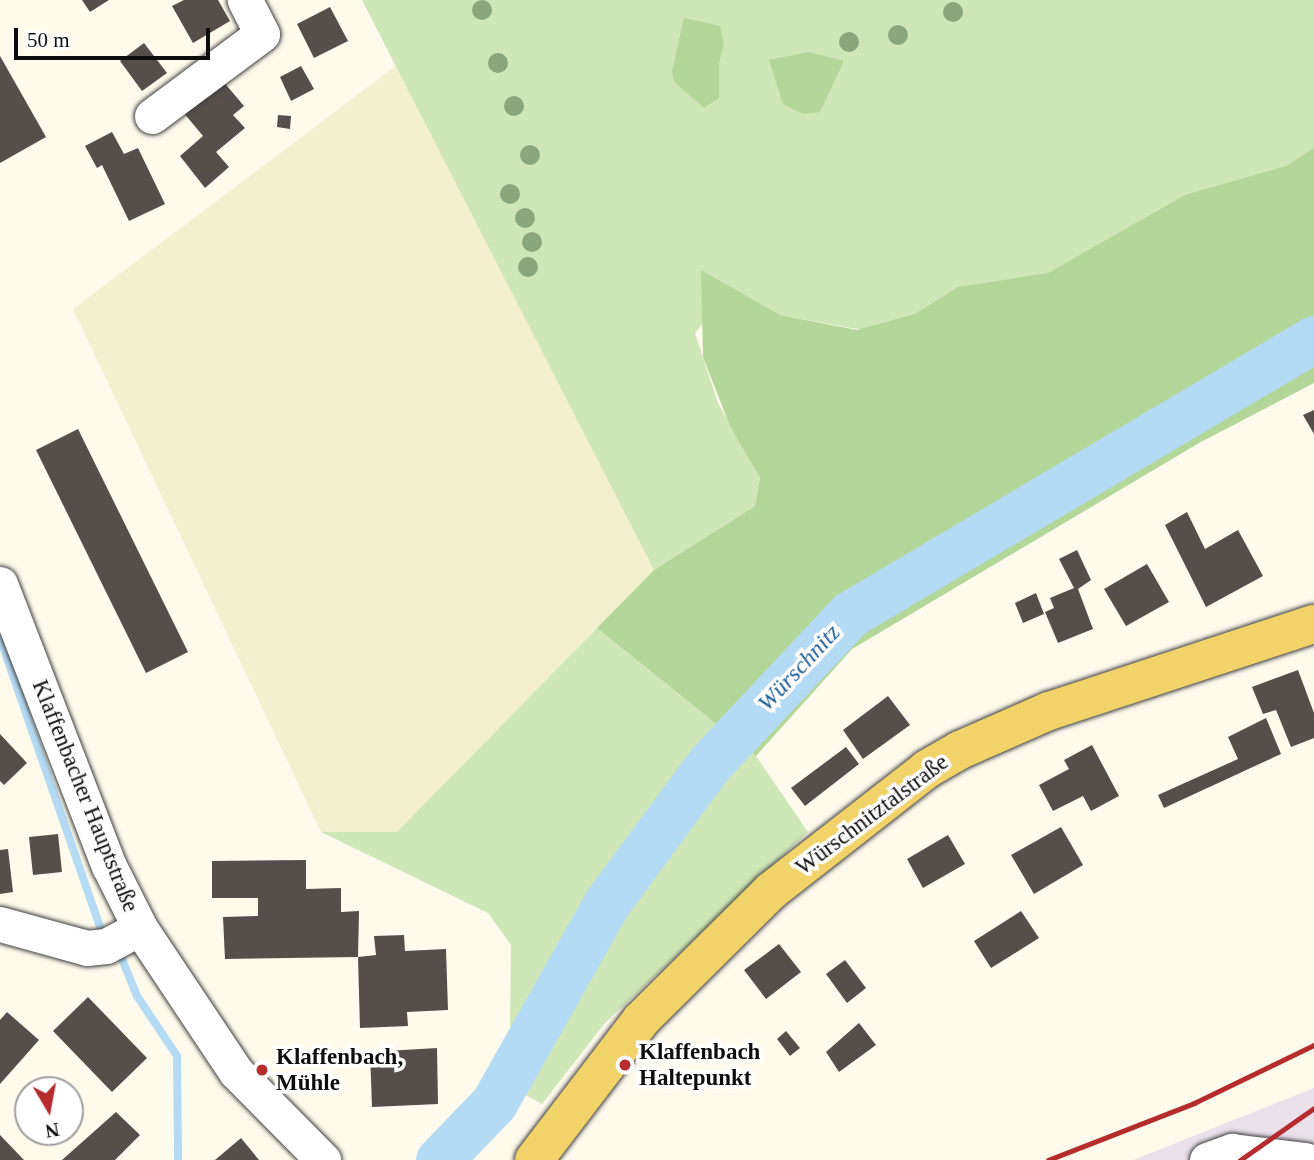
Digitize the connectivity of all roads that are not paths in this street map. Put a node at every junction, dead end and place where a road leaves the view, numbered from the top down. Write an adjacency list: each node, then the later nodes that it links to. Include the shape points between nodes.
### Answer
1 (245, 0): 2 (street, via 262,34)
2 (152, 116)
3 (0, 584): 6 (street, Klaffenbacher Hauptstraße, via 109,866)
4 (1314, 624): 8 (main road, Würschnitztalstraße, via 1049,711 927,769 771,891 650,1010 557,1124)
5 (0, 924): 6 (street, via 87,948 106,946)
6 (140, 928): 7 (street, Klaffenbacher Hauptstraße, via 236,1072)
7 (323, 1160)
8 (534, 1160)
9 (1206, 1160): 10 (street, via 1232,1151)
10 (1306, 1160)

